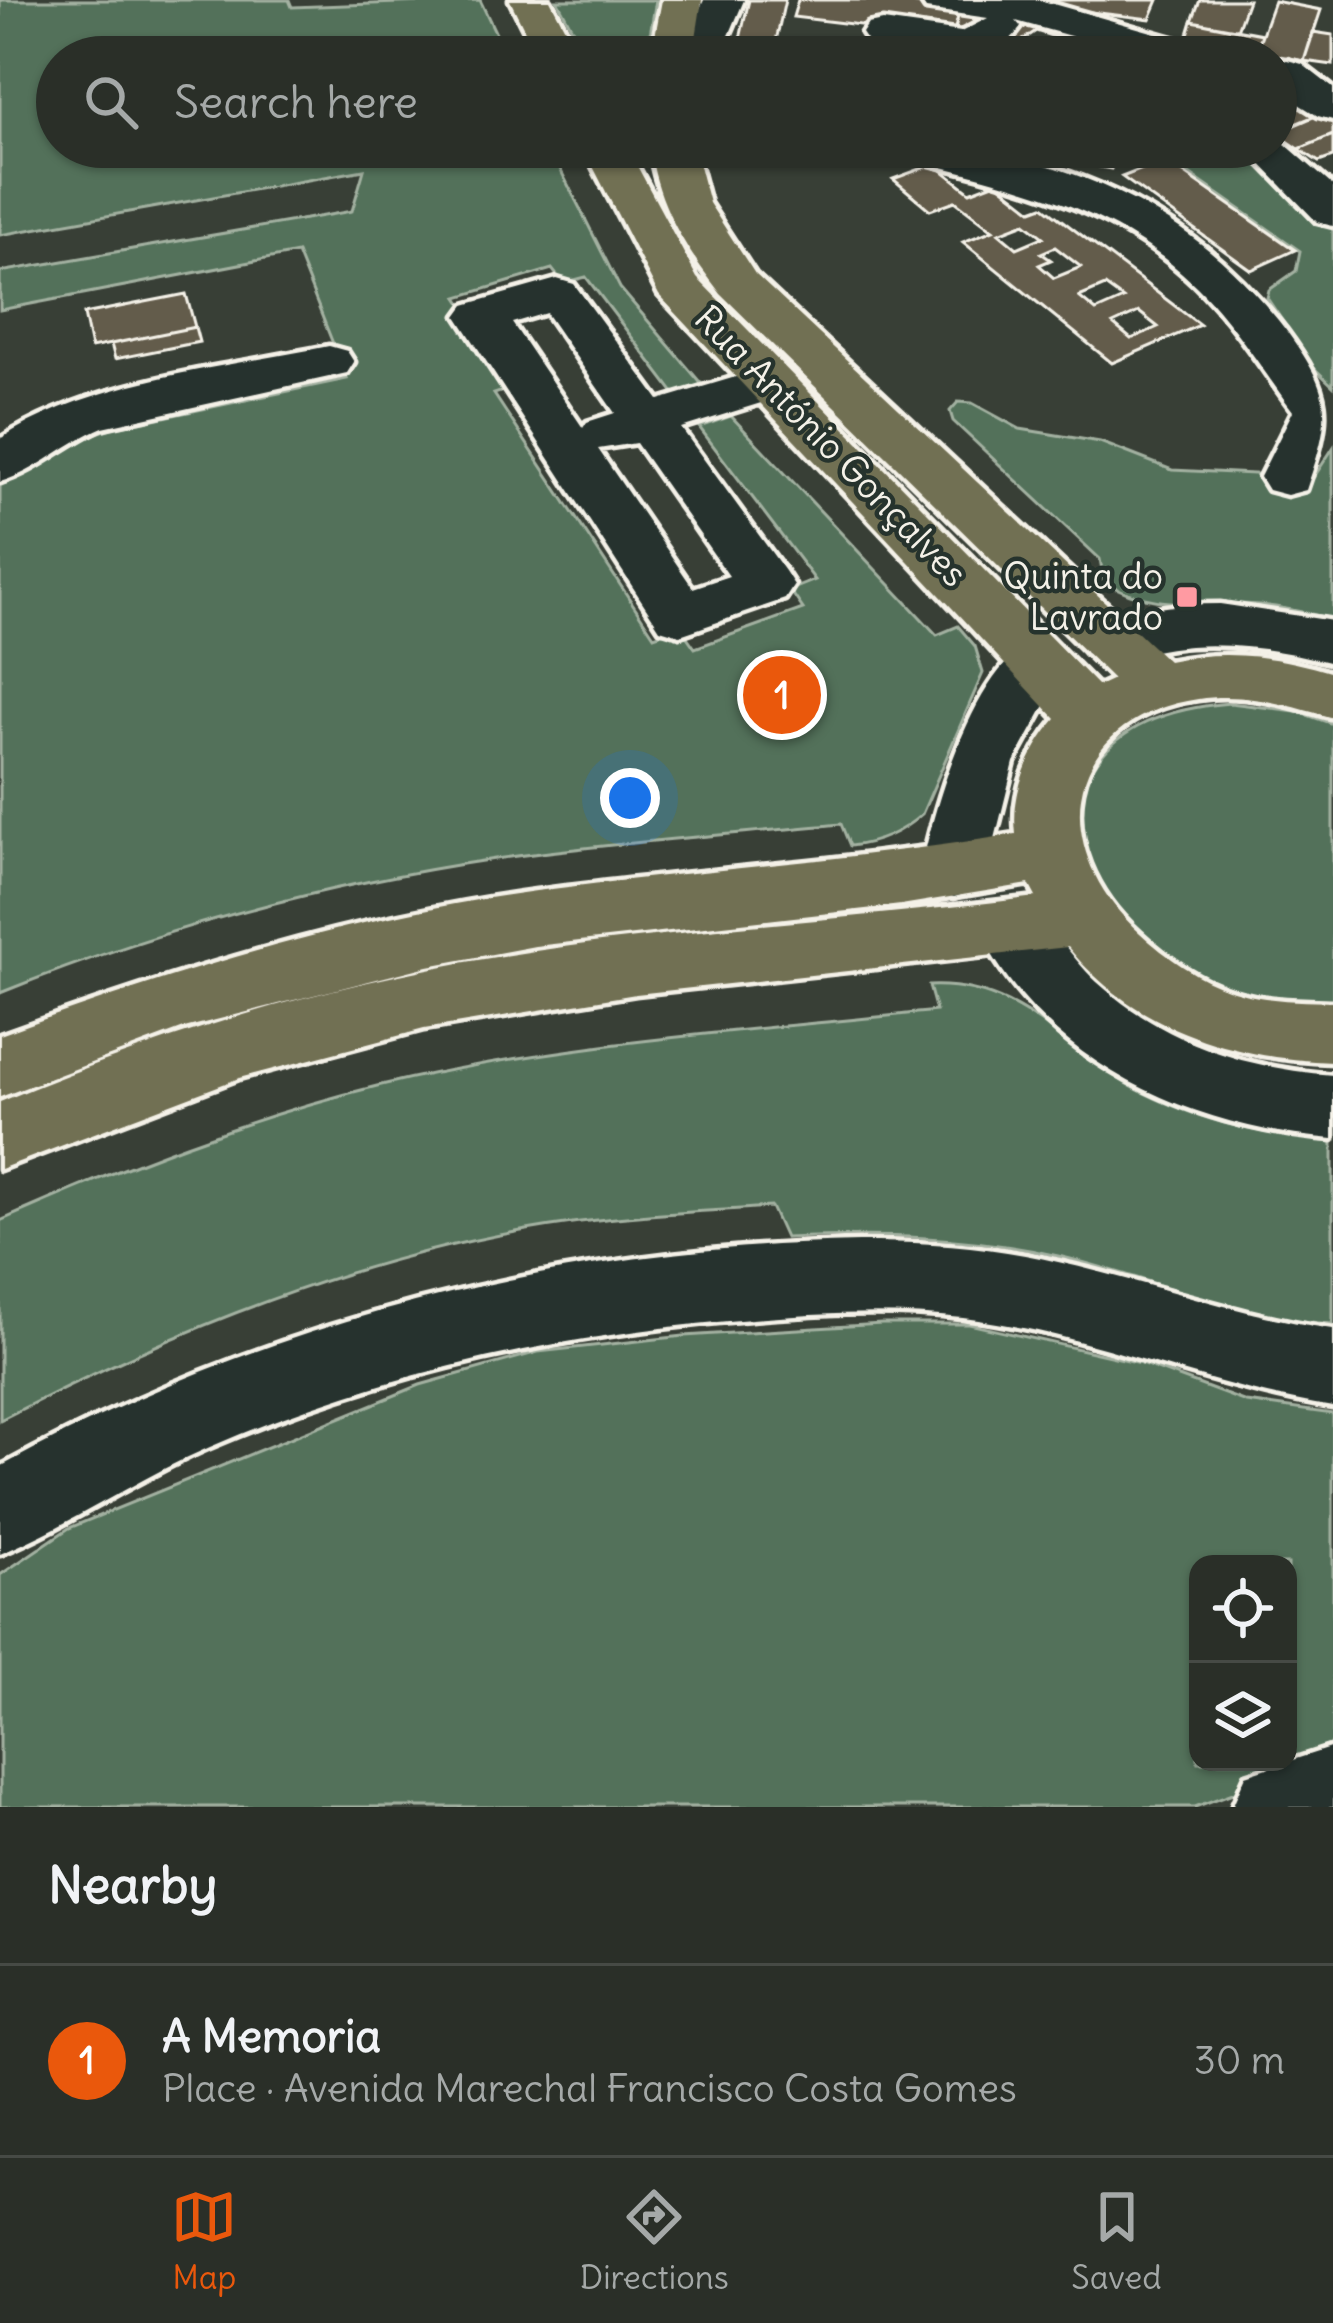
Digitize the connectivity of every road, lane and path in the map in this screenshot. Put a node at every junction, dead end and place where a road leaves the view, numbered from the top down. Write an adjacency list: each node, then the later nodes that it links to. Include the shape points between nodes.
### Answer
1 (530, 0): 7 (main road)
2 (682, 0): 8 (main road)
3 (724, 0): 9 (street)
4 (940, 0): 5 (street)
5 (1030, 10): 11 (street); 12 (street)
6 (883, 33): 10 (street)
7 (548, 36)
8 (676, 36)
9 (708, 36)
10 (903, 36)
11 (985, 36)
12 (1133, 36)
13 (1297, 74): 14 (street)
14 (1333, 79)
15 (1297, 84): 16 (street)
16 (1333, 107)
17 (616, 168): 23 (main road, Rua António Gonçalves, via 676,285)
18 (676, 168): 29 (main road, Rua António Gonçalves, via 697,227 738,284)
19 (1002, 168): 24 (street, via 1116,209 1173,243 1231,294)
20 (1288, 168): 21 (street)
21 (1333, 212)
22 (329, 362): 26 (street, via 90,413)
23 (770, 383): 25 (street); 31 (main road, Rua António Gonçalves)
24 (1327, 411): 28 (street)
25 (647, 421): 27 (street); 27 (street, via 557,294 482,316); 27 (street, via 765,585 680,614)
26 (14, 444)
27 (568, 445)
28 (1287, 477)
29 (1107, 638): 30 (street, via 1232,623); 32 (main road, Rua António Gonçalves)
30 (1333, 643)
31 (1038, 663): 34 (main road, Rua António Gonçalves); 36 (street, via 983,757)
32 (1158, 687): 33 (main road, via 1235,676); 34 (main road)
33 (1333, 696)
34 (1093, 719): 35 (main road, via 1071,740 1053,777)
35 (1051, 854): 36 (main road); 37 (main road)
36 (954, 871): 40 (main road, via 428,938 179,1000)
37 (1084, 918): 38 (main road); 39 (main road, via 1140,974 1178,998 1253,1025)
38 (1011, 928): 41 (street, via 1067,1000 1149,1059 1248,1096); 42 (main road, via 434,998 205,1059)
39 (1333, 1032)
40 (0, 1066)
41 (1333, 1107)
42 (0, 1136)
43 (1333, 1367): 44 (street, via 964,1282 788,1280 643,1290 519,1309 313,1365 153,1431)
44 (0, 1512)
45 (1333, 1792): 46 (street)
46 (1278, 1807)

